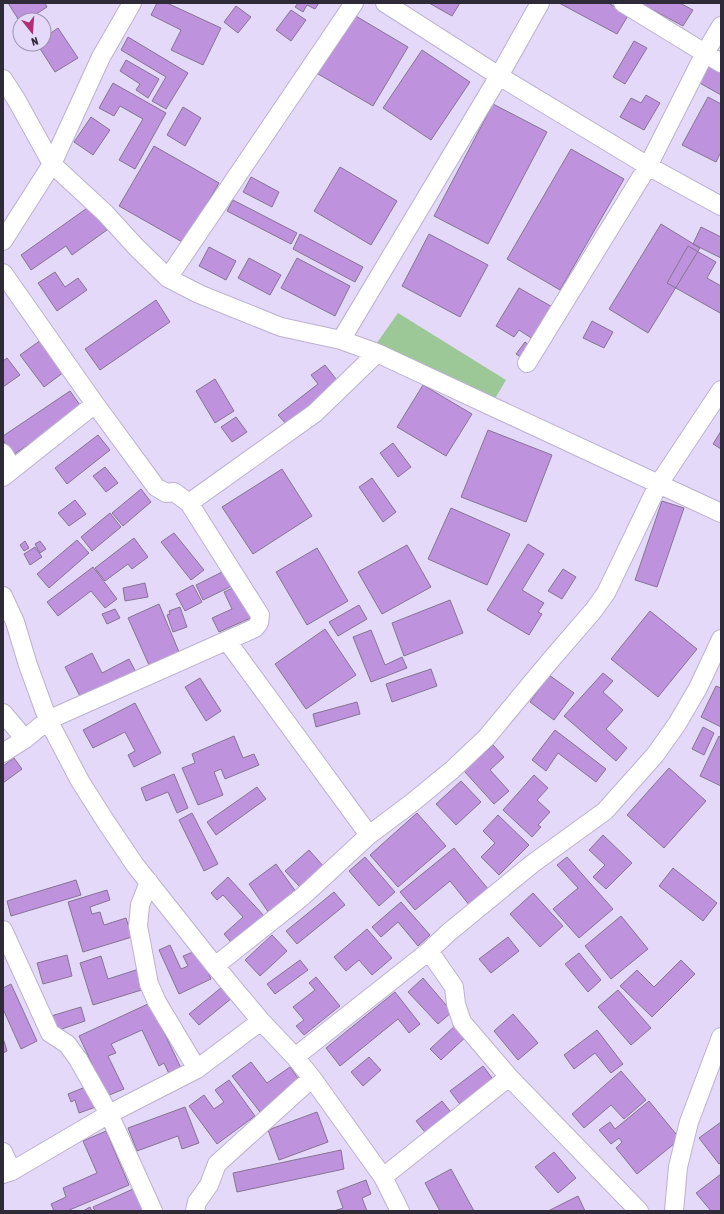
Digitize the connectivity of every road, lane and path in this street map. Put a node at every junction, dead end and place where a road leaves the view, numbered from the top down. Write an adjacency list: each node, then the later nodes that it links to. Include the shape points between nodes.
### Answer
1 (132, 3): 11 (street, via 101,57)
2 (354, 3): 16 (street)
3 (385, 3): 9 (street)
4 (540, 3): 9 (street)
5 (623, 3): 7 (street)
6 (721, 26): 7 (street)
7 (705, 53): 8 (street); 12 (street)
8 (721, 63)
9 (500, 76): 12 (street); 17 (street)
10 (3, 79): 11 (street)
11 (52, 164): 14 (street); 16 (street, via 105,213)
12 (648, 166): 13 (street); 19 (street)
13 (721, 206)
14 (3, 241)
15 (3, 273): 21 (street)
16 (168, 278): 17 (street, via 199,294 281,327)
17 (341, 340): 18 (street)
18 (377, 353): 24 (street); 25 (street, via 315,413)
19 (528, 363)
20 (721, 390): 24 (street)
21 (95, 404): 23 (street); 25 (street, via 156,487 166,493 174,492)
22 (3, 453): 23 (street)
23 (8, 473)
24 (658, 485): 26 (street); 34 (street, via 606,593 593,611 486,738 436,784)
25 (189, 503): 29 (street, via 260,615 255,628)
26 (721, 513)
27 (3, 596): 31 (street, via 15,622)
28 (721, 639): 37 (street, via 698,688 677,724 655,755 605,811 532,864)
29 (227, 641): 31 (street); 34 (street)
30 (3, 713): 32 (street)
31 (48, 720): 32 (street); 35 (street, via 84,787)
32 (25, 739): 33 (street)
33 (3, 753)
34 (369, 835): 38 (street, via 302,897)
35 (149, 882): 38 (street); 42 (street, via 140,905 138,926 149,984)
36 (3, 930): 46 (street, via 50,1033 67,1044 78,1059)
37 (429, 951): 41 (street); 44 (street, via 454,987 462,1022)
38 (215, 966): 39 (street)
39 (261, 1021): 41 (street); 42 (street)
40 (721, 1037): 43 (street)
41 (296, 1057): 45 (street)
42 (197, 1069): 46 (street)
43 (716, 1070): 54 (street, via 689,1122 678,1167)
44 (509, 1077): 49 (street); 53 (street)
45 (312, 1078): 49 (street); 51 (street, via 217,1164 209,1185 197,1202)
46 (108, 1114): 48 (street); 50 (street)
47 (3, 1152): 48 (street)
48 (8, 1173)
49 (383, 1177): 52 (street)
50 (153, 1211)
51 (195, 1211)
52 (400, 1211)
53 (639, 1211)
54 (674, 1211)

